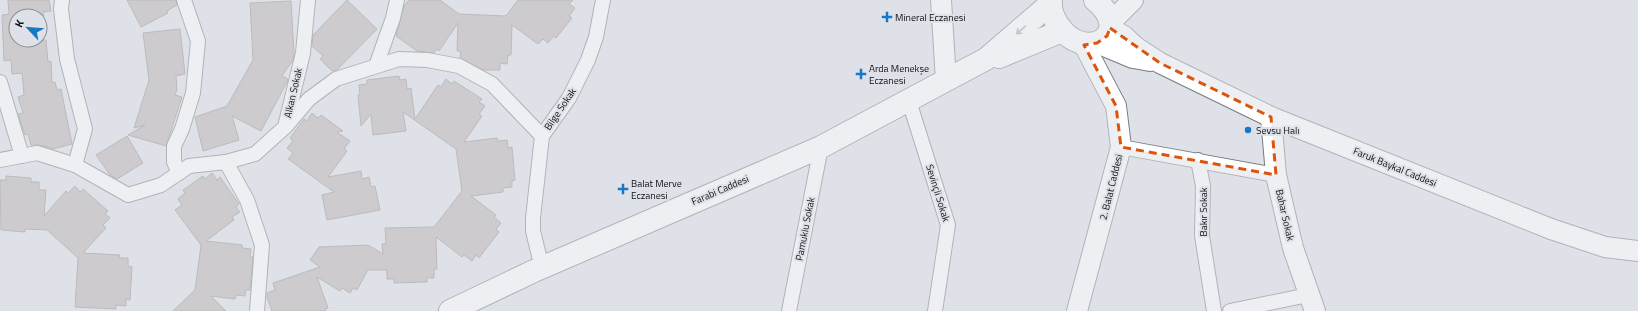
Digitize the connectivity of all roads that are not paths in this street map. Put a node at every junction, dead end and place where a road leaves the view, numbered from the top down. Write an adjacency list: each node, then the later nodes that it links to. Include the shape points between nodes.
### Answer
1 (62, 0): 26 (street, via 67,59 85,129)
2 (184, 0): 27 (street, via 198,41 192,93 182,129 174,146 174,162)
3 (308, 0): 18 (street, Alkan Sokak, via 303,53)
4 (397, 0): 13 (street)
5 (603, 0): 19 (street, Bilge Sokak, via 596,38 588,60 569,98)
6 (941, 0): 14 (main road)
7 (1095, 0): 11 (main road, via 1104,8)
8 (1133, 0): 11 (main road)
9 (1050, 2): 10 (main road, via 1051,12); 12 (main road, one-way to 12)
10 (1062, 31): 11 (main road, via 1071,39); 12 (main road, via 1002,56)
11 (1100, 34): 17 (main road, Faruk Baykal Caddesi, via 1133,58 1160,63); 21 (main road, 2. Balat Caddesi, via 1116,106)
12 (986, 59): 14 (main road, Farabi Caddesi)
13 (376, 66): 18 (street, via 336,78 310,99); 19 (street, via 399,59 427,60 459,66 492,84)
14 (946, 81): 16 (main road, Farabi Caddesi)
15 (0, 82): 22 (street)
16 (909, 101): 20 (main road, Farabi Caddesi); 35 (street, Sevinçli Sokak, via 948,225)
17 (1271, 117): 28 (main road, Bahar Sokak); 29 (main road, Faruk Baykal Caddesi, via 1551,229 1605,247)
18 (285, 127): 25 (street, Alkan Sokak, via 255,154)
19 (542, 136): 30 (street, Bilge Sokak, via 533,231)
20 (821, 147): 30 (main road, Farabi Caddesi); 34 (street, Pamuklu Sokak)
21 (1121, 147): 24 (street); 36 (main road, 2. Balat Caddesi)
22 (22, 156): 23 (street, Alkan Sokak); 26 (street, Alkan Sokak, via 37,154)
23 (0, 160)
24 (1198, 160): 28 (street); 37 (street, Bakır Sokak, via 1203,186 1202,236)
25 (226, 162): 27 (street, Alkan Sokak, via 189,166); 32 (street, via 247,200 262,245)
26 (75, 164): 27 (street, Alkan Sokak, via 128,195 161,185)
27 (179, 173)
28 (1276, 175): 31 (main road, Bahar Sokak, via 1292,248)
29 (1638, 251)
30 (542, 268): 33 (main road, Farabi Caddesi)
31 (1311, 303): 38 (street)
32 (257, 311)
33 (450, 311)
34 (789, 311)
35 (935, 311)
36 (1077, 311)
37 (1214, 311)
38 (1230, 311)

